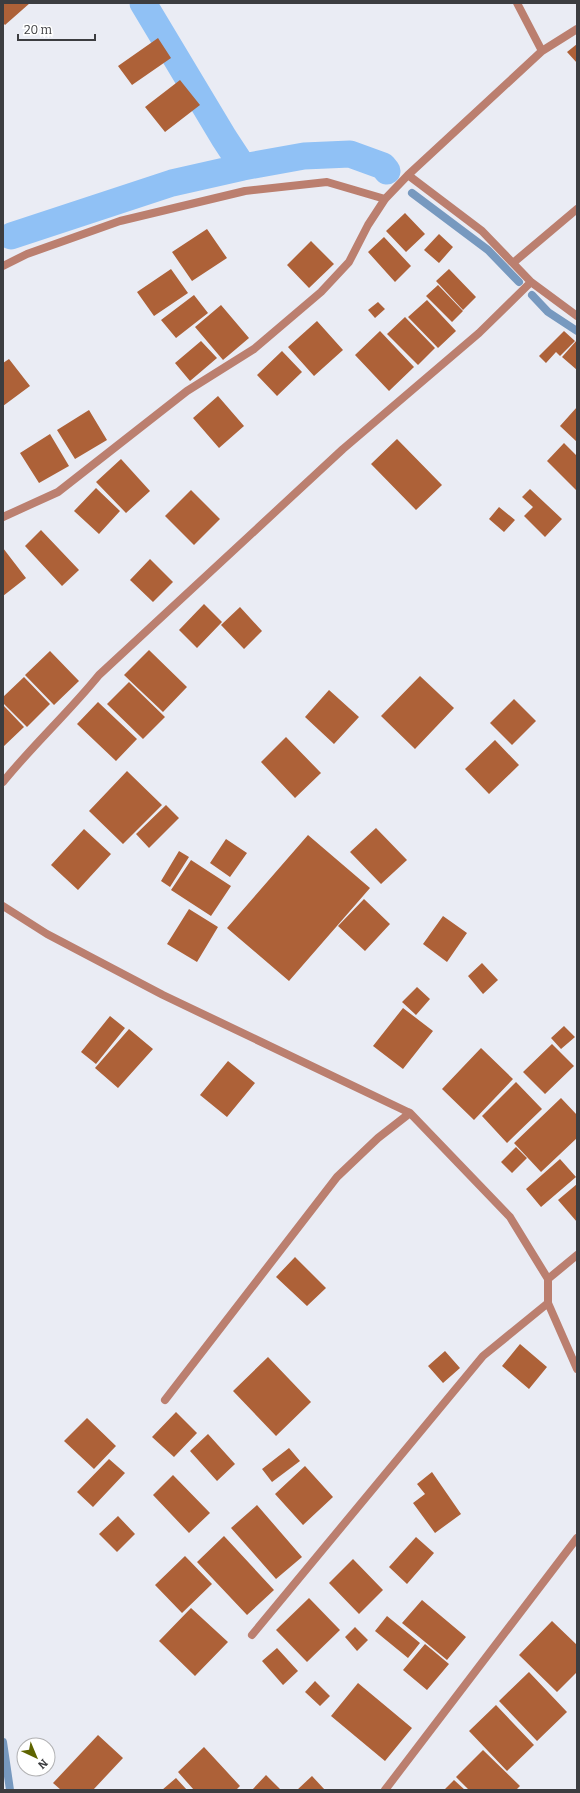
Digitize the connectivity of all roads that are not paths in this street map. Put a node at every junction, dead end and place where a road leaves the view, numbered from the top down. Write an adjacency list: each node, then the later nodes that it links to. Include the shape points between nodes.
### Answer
1 (517, 3): 3 (street)
2 (577, 29): 3 (street)
3 (542, 51): 4 (street)
4 (408, 175): 5 (street); 7 (street, via 482,231)
5 (384, 199): 8 (street, via 328,182 245,191 120,221 27,254); 11 (street, via 349,262 321,292 254,349 187,391 58,492)
6 (577, 209): 7 (street)
7 (513, 263): 9 (street)
8 (3, 266)
9 (531, 282): 10 (street); 12 (street, via 479,333 343,449 104,670)
10 (577, 316)
11 (3, 517)
12 (3, 782)
13 (3, 906): 14 (street, via 47,934 163,995)
14 (410, 1112): 16 (street, via 510,1217); 19 (street, via 337,1177)
15 (577, 1255): 16 (street)
16 (548, 1279): 17 (street)
17 (548, 1303): 18 (street); 21 (street, via 483,1356)
18 (577, 1369)
19 (165, 1400)
20 (577, 1538): 22 (street)
21 (252, 1635)
22 (385, 1790)

